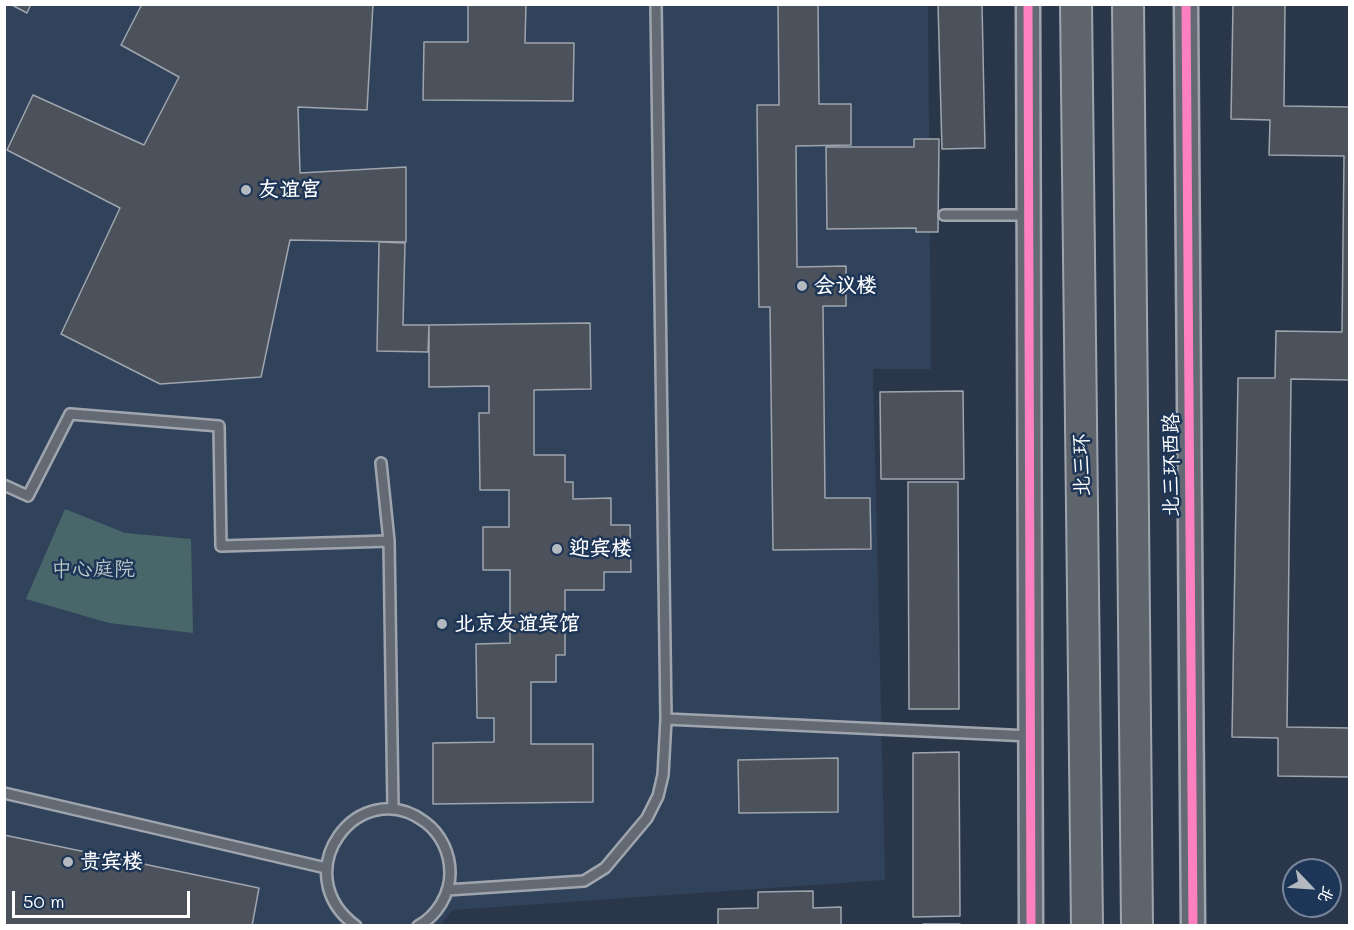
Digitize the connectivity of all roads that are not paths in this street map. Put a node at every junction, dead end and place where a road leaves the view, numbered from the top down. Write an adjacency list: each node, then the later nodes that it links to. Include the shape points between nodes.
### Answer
1 (656, 4): 11 (lane)
2 (1028, 4): 7 (street)
3 (1076, 4): 20 (highway, 北三环)
4 (1128, 4): 21 (highway)
5 (1186, 4): 22 (street, 北三环西路)
6 (944, 215): 7 (lane)
7 (1029, 215): 12 (street)
8 (381, 463): 10 (lane)
9 (4, 485): 10 (lane, via 28,496 70,414 219,426 221,546)
10 (389, 541): 14 (lane)
11 (666, 719): 12 (lane); 16 (lane, via 658,796 647,818 605,868 584,881)
12 (1030, 736): 19 (street)
13 (4, 793): 15 (lane)
14 (393, 809): 15 (lane, via 353,820 334,841); 16 (lane, via 420,818 439,837 449,862)
15 (326, 868): 17 (lane, via 330,895)
16 (447, 890): 18 (lane, via 433,914)
17 (356, 926)
18 (418, 926)
19 (1031, 926)
20 (1087, 926)
21 (1137, 926)
22 (1193, 926)

